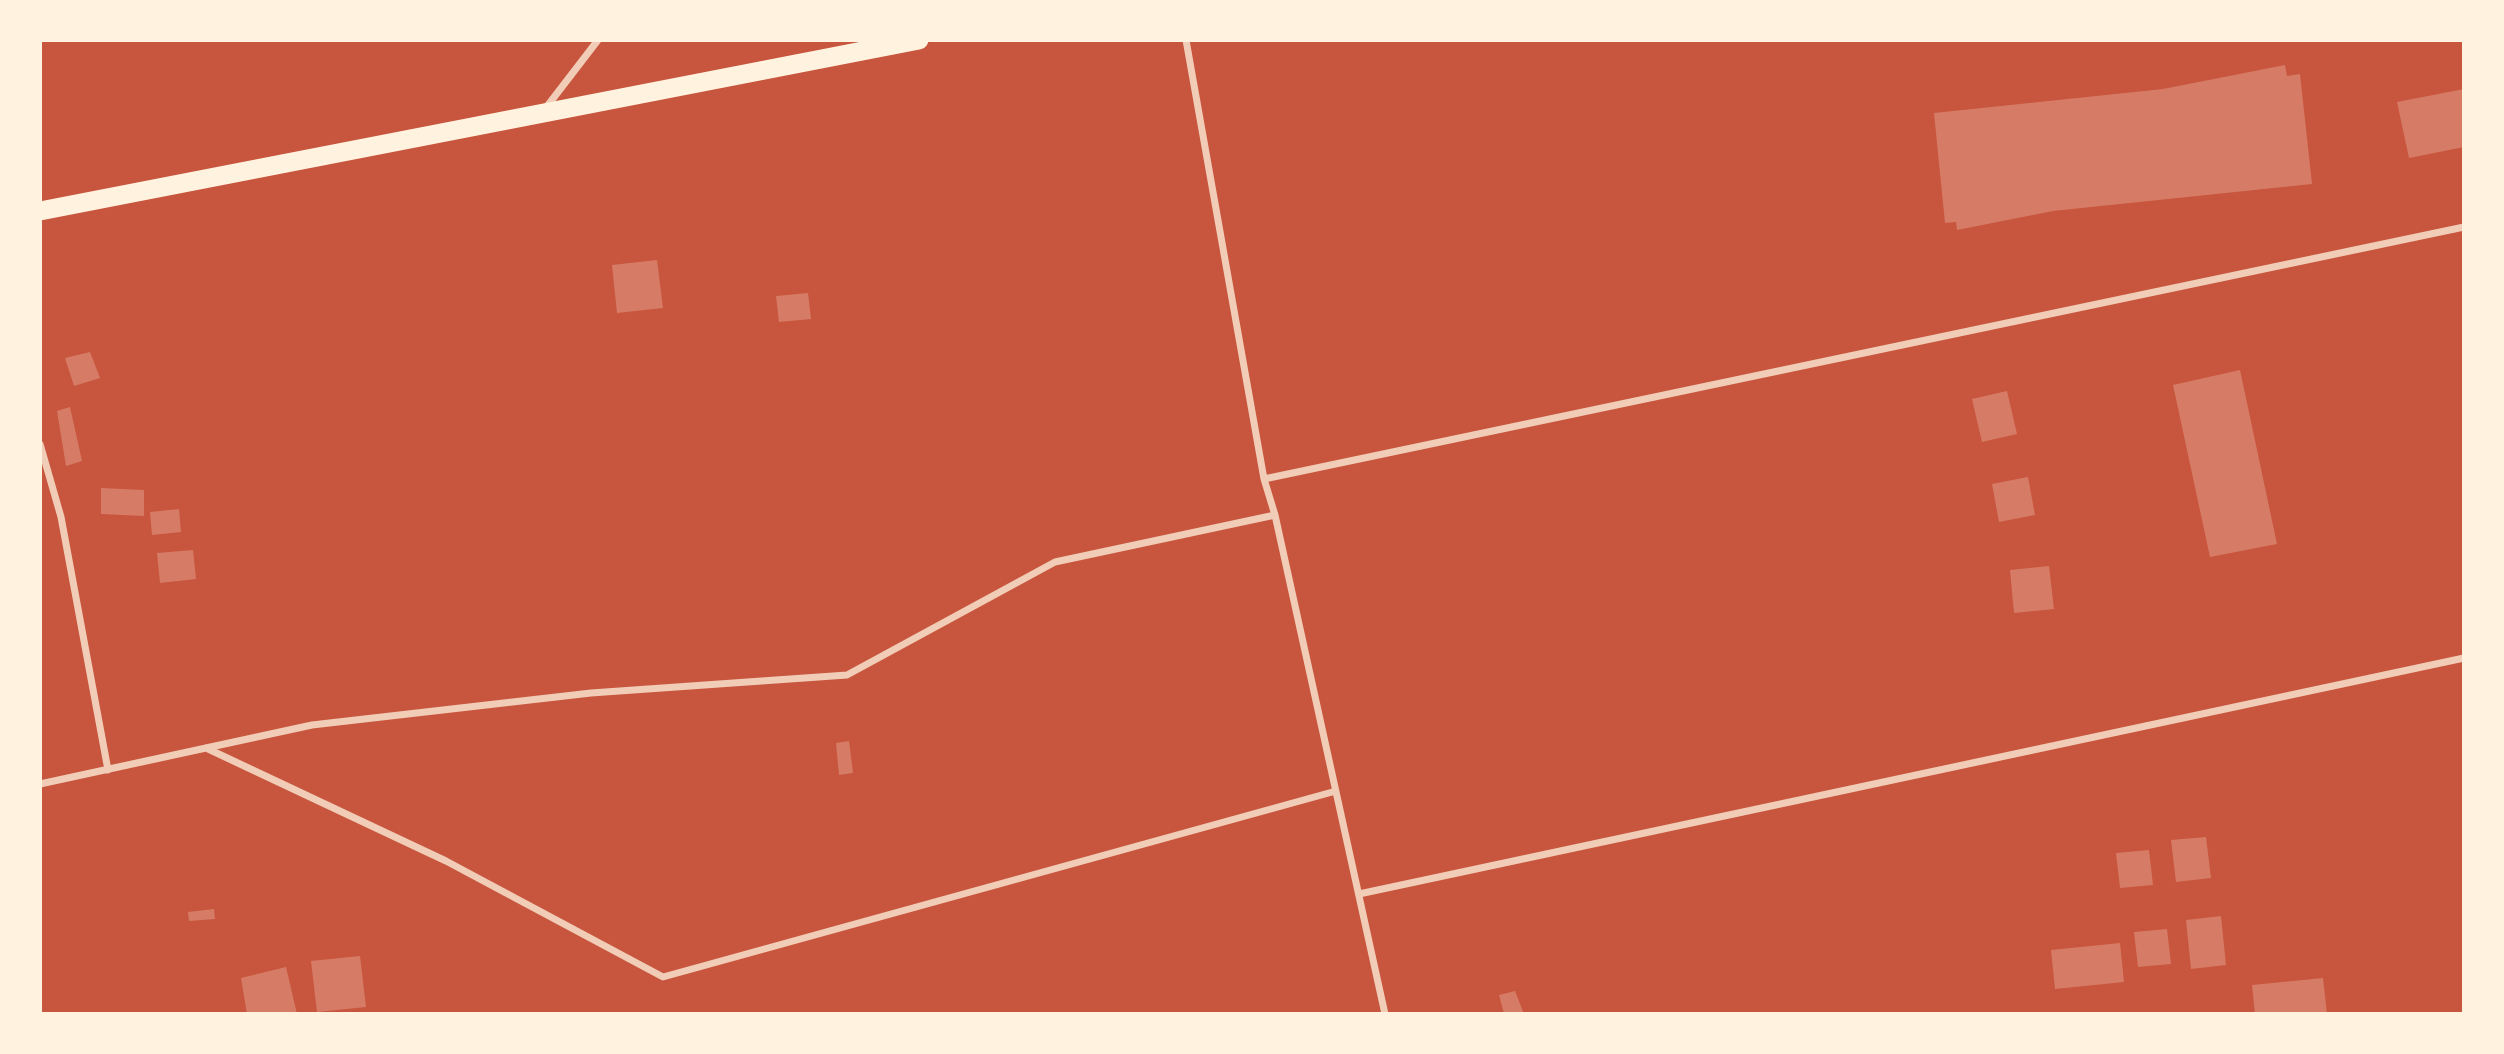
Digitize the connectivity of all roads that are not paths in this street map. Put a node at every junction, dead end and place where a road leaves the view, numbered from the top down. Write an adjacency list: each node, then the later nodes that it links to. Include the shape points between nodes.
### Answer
1 (598, 40): 4 (street)
2 (919, 40): 4 (highway)
3 (1186, 40): 8 (street)
4 (541, 113): 5 (highway)
5 (40, 211)
6 (2464, 227): 8 (street)
7 (40, 444): 12 (street, via 61,517)
8 (1264, 479): 9 (street)
9 (1275, 515): 11 (street, via 1055,562 847,675 590,693 312,725); 14 (street)
10 (2464, 658): 15 (street)
11 (206, 748): 12 (street); 14 (street, via 446,861 663,976)
12 (108, 770): 13 (street)
13 (40, 785)
14 (1336, 791): 15 (street)
15 (1359, 894): 16 (street)
16 (1385, 1014)

